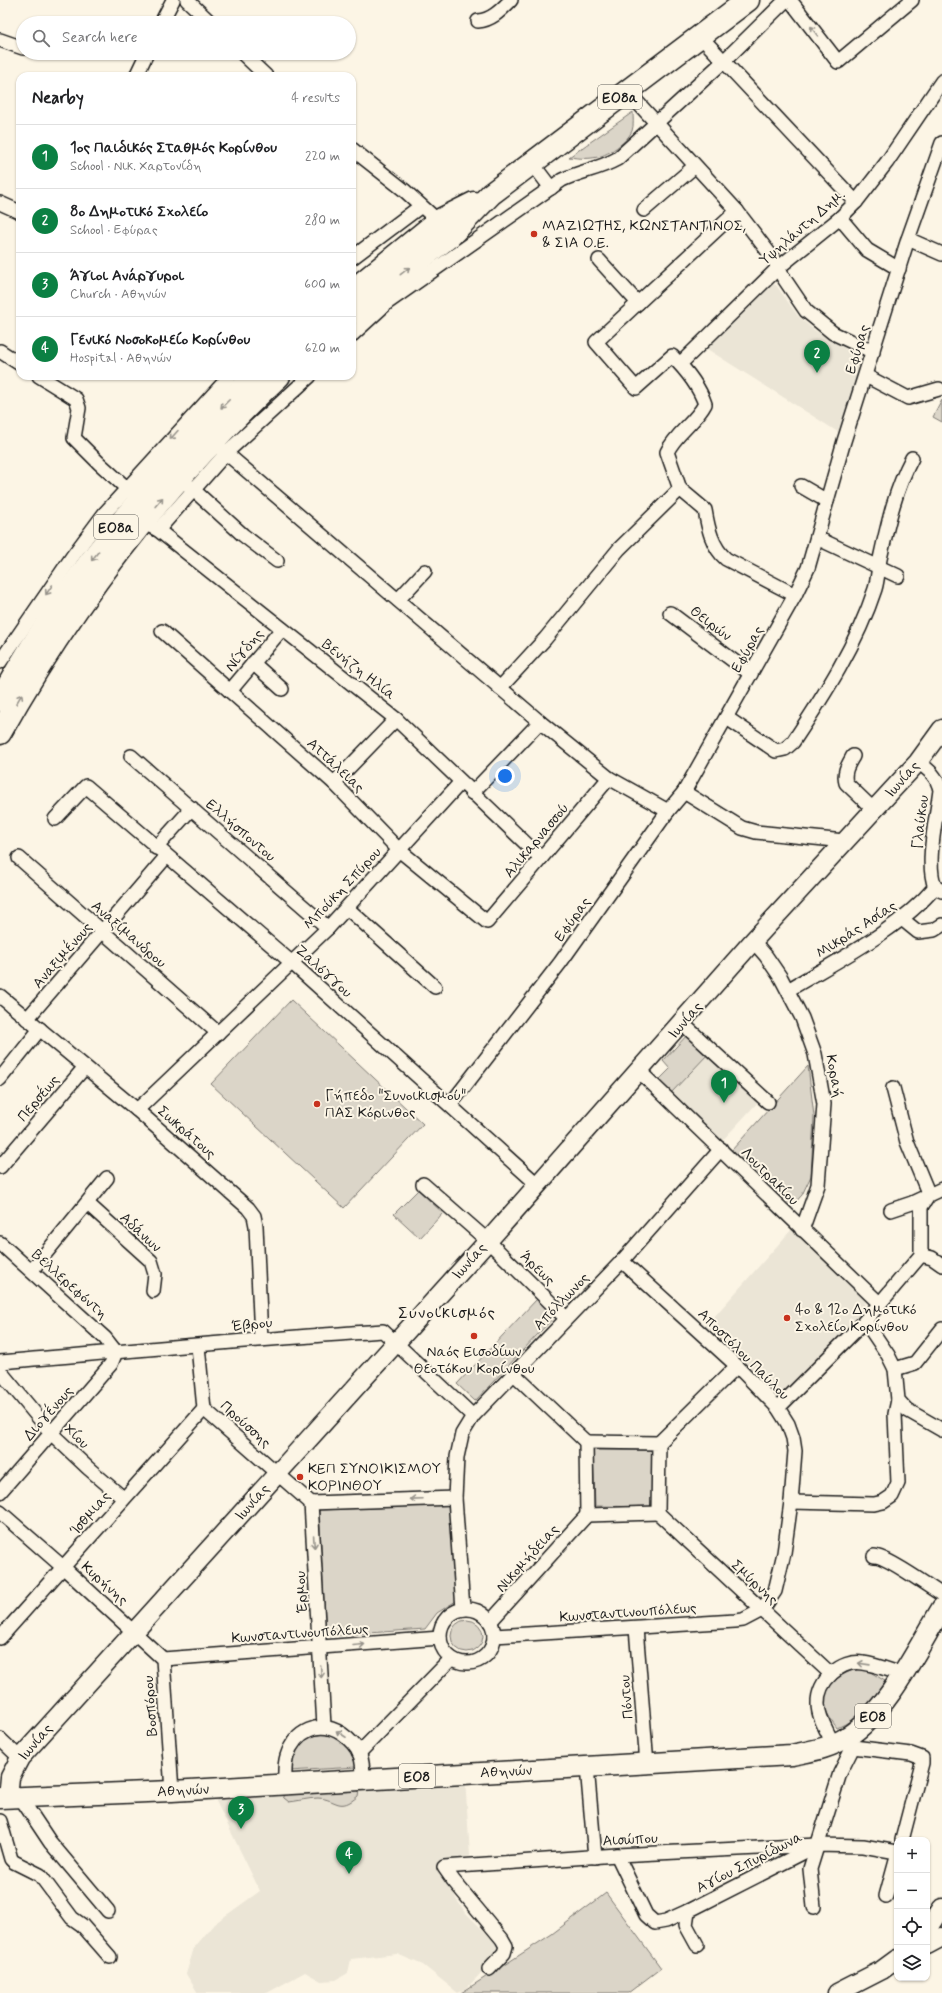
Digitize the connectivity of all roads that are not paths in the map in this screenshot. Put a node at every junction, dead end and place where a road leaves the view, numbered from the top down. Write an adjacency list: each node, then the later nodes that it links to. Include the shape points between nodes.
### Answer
1 (173, 0): 8 (street)
2 (187, 0): 9 (street)
3 (511, 0): 10 (street, via 486,21)
4 (748, 0): 11 (highway, ΕΟ8α)
5 (786, 0): 16 (street)
6 (790, 0): 7 (street, one-way to 6, via 838,62)
7 (912, 0)
8 (165, 16)
9 (204, 16)
10 (478, 22)
11 (700, 36): 16 (street); 20 (highway, ΕΟ8α)
12 (0, 40): 13 (street)
13 (16, 46)
14 (144, 60): 17 (street)
15 (249, 60): 18 (street)
16 (724, 61): 21 (street); 28 (street)
17 (138, 72)
18 (262, 72)
19 (942, 81): 28 (street, Υψηλάντη Δημ., via 887,162)
20 (627, 91): 21 (street); 24 (highway, ΕΟ8α)
21 (656, 123): 25 (street); 26 (street, via 617,159 604,166 579,172)
22 (942, 143): 36 (street, Εφύρας)
23 (356, 152): 30 (street)
24 (532, 163): 26 (street); 27 (highway, ΕΟ8α)
25 (695, 166): 32 (street); 33 (street)
26 (551, 188): 43 (street)
27 (491, 194): 35 (highway, ΕΟ8α); 43 (highway, ΕΟ8α, one-way to 27, via 450,236)
28 (856, 202): 34 (street, Υψηλάντη Δημ.)
29 (0, 203): 31 (street)
30 (420, 206): 35 (street); 38 (street)
31 (16, 210)
32 (644, 210)
33 (737, 211): 40 (street, via 769,252); 44 (street)
34 (840, 218): 40 (street, Υψηλάντη Δημ.); 41 (street, via 867,250)
35 (438, 221): 42 (highway, ΕΟ8α)
36 (908, 239): 37 (street); 41 (street, Εφύρας)
37 (942, 254)
38 (356, 255)
39 (599, 260): 44 (street)
40 (778, 268): 48 (street, via 806,311 820,324); 50 (street, Υψηλάντη Δημ.)
41 (899, 269): 48 (street, Εφύρας)
42 (356, 288)
43 (383, 297): 45 (highway, ΕΟ8α); 46 (street)
44 (638, 303): 50 (street, via 596,342 636,388 672,356)
45 (356, 311)
46 (356, 330)
47 (0, 351): 49 (street)
48 (873, 352): 51 (street, Εφύρας)
49 (16, 361)
50 (680, 364): 62 (street, via 705,404 701,412 672,441 667,452)
51 (866, 376): 57 (street, via 908,398); 64 (street, Εφύρας)
52 (45, 380): 63 (street, via 76,399 79,408 74,438)
53 (228, 380): 58 (street)
54 (251, 380): 58 (highway, ΕΟ8α, one-way to 58)
55 (274, 380): 58 (highway, ΕΟ8α)
56 (302, 380): 58 (street)
57 (939, 389)
58 (206, 437): 60 (highway, ΕΟ8α); 63 (highway, ΕΟ8α, one-way to 63); 72 (street)
59 (912, 458): 68 (street, via 894,498)
60 (187, 484): 65 (highway, ΕΟ8α); 67 (street)
61 (801, 486): 64 (street)
62 (680, 489): 71 (street, via 705,510 707,524 718,553); 80 (street, via 619,550 545,639)
63 (133, 494): 76 (highway, ΕΟ8α, one-way to 76, via 91,560)
64 (827, 501): 66 (street, Εφύρας)
65 (150, 526): 74 (street, Βενήζη Ηλία); 88 (highway, ΕΟ8α, one-way to 65, via 30,681 104,570)
66 (817, 538): 68 (street); 71 (street, Εφύρας, via 808,568)
67 (277, 561)
68 (878, 567): 70 (street); 84 (street, via 875,587 857,633 831,682 793,742 776,752)
69 (425, 572): 72 (street)
70 (898, 576)
71 (795, 594): 79 (street, Εφύρας)
72 (398, 600): 80 (street)
73 (670, 613): 79 (street, Θειρών)
74 (282, 629): 78 (street, Νίγδης); 85 (street, Βενήζη Ηλία)
75 (162, 631): 82 (street, Αττάλειας)
76 (25, 642): 77 (street); 83 (highway, ΕΟ8α)
77 (0, 662)
78 (253, 663): 81 (street); 82 (street, Νίγδης)
79 (751, 674): 84 (street, Εφύρας)
80 (500, 688): 86 (street)
81 (282, 689)
82 (230, 691): 94 (street, Αττάλειας)
83 (0, 700)
84 (727, 718): 95 (street, Εφύρας)
85 (396, 719): 93 (street, Βενήζη Ηλία); 94 (street)
86 (540, 722): 92 (street); 96 (street)
87 (942, 729): 91 (street, Ιωνίας)
88 (0, 733)
89 (131, 756): 97 (street, Ελλήσποντου)
90 (853, 756): 98 (street, via 846,769 846,783)
91 (918, 762): 98 (street, Ιωνίας); 106 (street, Γλαύκου, via 933,774 940,790 932,858 933,881)
92 (609, 778): 99 (street); 105 (street, Αλικαρνασσού)
93 (461, 782): 96 (street, Βενήζη Ηλία); 102 (street, Μπούκη Σπύρου)
94 (334, 783): 102 (street, Αττάλειας)
95 (684, 792): 99 (street, Εφύρας); 101 (street, via 742,828 756,832)
96 (472, 793): 105 (street, Βενήζη Ηλία)
97 (192, 808): 103 (street, Αναξιμένους); 111 (street, Ελλήσποντου)
98 (874, 810): 101 (street, Ιωνίας)
99 (668, 811): 127 (street, Εφύρας, via 560,963)
100 (55, 819): 103 (street, Ζαλόγγου, via 86,786)
101 (844, 840): 113 (street, Ιωνίας)
102 (399, 850): 107 (street, Μπούκη Σπύρου); 109 (street, Αττάλειας)
103 (161, 852): 112 (street, Αναξιμένους); 114 (street, Ζαλόγγου)
104 (20, 858): 112 (street, Αναξίμανδρου)
105 (541, 858): 109 (street, Αλικαρνασσού)
106 (939, 889): 108 (street, Μικράς Ασίας)
107 (347, 908): 111 (street, Μπούκη Σπύρου); 115 (street)
108 (902, 919): 110 (street, via 918,932 934,930); 116 (street, Μικράς Ασίας)
109 (487, 922)
110 (942, 925)
111 (328, 928): 114 (street, Μπούκη Σπύρου)
112 (103, 932): 118 (street, Αναξιμένους); 121 (street, Αναξίμανδρου)
113 (753, 942): 116 (street, Κοραή, via 766,956); 119 (street, Ιωνίας)
114 (291, 962): 121 (street, Μπούκη Σπύρου); 127 (street, Ζαλόγγου)
115 (435, 987)
116 (788, 990): 138 (street, Κοραή, via 812,1043 824,1104 818,1185)
117 (0, 996): 118 (street, Σωκράτους)
118 (28, 1019): 120 (street, Σωκράτους)
119 (682, 1023): 123 (street, Ιωνίας); 126 (street)
120 (40, 1029): 122 (street, Σωκράτους); 124 (street)
121 (218, 1033): 128 (street, Μπούκη Σπύρου)
122 (85, 1067): 128 (street, Σωκράτους); 130 (street, Περσέως)
123 (639, 1071): 129 (street, Λουτρακίου); 133 (street, Ιωνίας)
124 (0, 1080)
125 (893, 1088): 135 (street, via 907,1142)
126 (768, 1102)
127 (450, 1105): 133 (street, Ζαλόγγου)
128 (137, 1110): 150 (street, Σωκράτους, via 239,1199 254,1216)
129 (722, 1149): 138 (street, Λουτρακίου); 142 (street, Απόλλωνος)
130 (0, 1167)
131 (108, 1178): 136 (street)
132 (423, 1184): 139 (street, Άρεως)
133 (538, 1185): 139 (street, Ιωνίας)
134 (942, 1189): 135 (street)
135 (928, 1195): 137 (street, via 912,1204); 141 (street, via 921,1207)
136 (88, 1204): 144 (street); 145 (street, Αδάνων, via 151,1261 155,1274)
137 (891, 1210)
138 (802, 1230): 146 (street, Λουτρακίου)
139 (488, 1241): 147 (street, Άρεως); 151 (street, Ιωνίας)
140 (0, 1243): 144 (street, Βελλερεφόντη)
141 (921, 1254): 143 (street); 146 (street)
142 (622, 1261): 147 (street, Απόλλωνος); 155 (street, Αποστόλου Παύλου)
143 (942, 1265)
144 (32, 1270): 153 (street, Βελλερεφόντη, via 105,1338)
145 (153, 1291)
146 (879, 1304): 148 (street)
147 (566, 1318): 158 (street, Απόλλωνος)
148 (865, 1321): 156 (street, via 888,1355); 160 (street)
149 (942, 1329): 156 (street, via 915,1363)
150 (260, 1339): 151 (street, Έβρου, via 383,1331); 152 (street, Έβρου)
151 (396, 1342): 162 (street, Έβρου); 167 (street, Ιωνίας)
152 (198, 1346): 153 (street, Έβρου); 161 (street, Προύσσης)
153 (116, 1352): 154 (street, Έβρου); 164 (street, Διογένους, via 111,1364)
154 (0, 1362)
155 (737, 1366): 160 (street, Αποστόλου Παύλου); 166 (street)
156 (894, 1369): 159 (street)
157 (0, 1371): 164 (street, Χίου)
158 (513, 1374): 162 (street, Απόλλωνος); 165 (street)
159 (898, 1400): 163 (street, via 907,1410); 171 (street, via 895,1414 898,1483 892,1496 874,1504)
160 (778, 1408): 171 (street, Αποστόλου Παύλου, via 788,1424 795,1451)
161 (204, 1409): 167 (street, Προύσσης); 169 (street, Ίσθμιας)
162 (473, 1416): 170 (street, Απόλλωνος, via 460,1442)
163 (942, 1430)
164 (52, 1434): 168 (street, Διογένους); 169 (street, Χίου)
165 (586, 1442): 166 (street); 175 (street)
166 (659, 1443): 174 (street)
167 (277, 1474): 172 (street, Προύσσης); 184 (street, Ιωνίας)
168 (0, 1492)
169 (123, 1498): 177 (street, Ίσθμιας)
170 (455, 1498): 172 (street, one-way to 172); 180 (street, Απόλλωνος)
171 (792, 1502): 181 (street, Αποστόλου Παύλου, via 779,1578 775,1591)
172 (311, 1503): 188 (street, Έρμου, one-way to 188)
173 (0, 1512): 177 (street, Κυρήνης)
174 (658, 1513): 175 (street); 181 (street, Σμύρνης)
175 (587, 1515): 182 (street, Νικομήδειας)
176 (874, 1556): 178 (street, via 896,1566)
177 (64, 1568): 184 (street, Κυρήνης); 186 (street, Ίσθμιας)
178 (942, 1595)
179 (942, 1608): 192 (main road, Αθηνών / ΕΟ8)
180 (463, 1609): 182 (street, via 478,1612); 187 (street, via 448,1617 443,1623)
181 (762, 1610): 183 (street, Κωνσταντινουπόλεως, via 743,1620); 191 (street, Σμύρνης)
182 (490, 1622): 185 (street)
183 (636, 1628): 185 (street, Κωνσταντινουπόλεως); 198 (street, Πόντου)
184 (133, 1631): 189 (street, Βοσπόρου); 197 (street, Ιωνίας)
185 (494, 1636): 190 (street, via 493,1644 483,1658 467,1664)
186 (0, 1638)
187 (440, 1638): 188 (street, Κωνσταντινουπόλεως, one-way to 187); 190 (street, via 442,1647)
188 (320, 1648): 189 (street, Κωνσταντινουπόλεως); 193 (street, Έρμου, one-way to 193)
189 (162, 1659): 202 (street, Βοσπόρου)
190 (451, 1659): 196 (street)
191 (831, 1674): 192 (street, one-way to 191, via 862,1662 846,1664); 195 (street, via 822,1687 818,1703 821,1718)
192 (902, 1674): 195 (main road, Αθηνών / ΕΟ8, via 876,1714)
193 (324, 1726): 196 (street, one-way to 193, via 344,1735); 201 (street, via 301,1734 292,1744 285,1764)
194 (0, 1739): 197 (street)
195 (844, 1743): 198 (main road, Αθηνών / ΕΟ8, via 792,1755); 205 (street, via 922,1758); 206 (street, Αγίου Σπυρίδωνα, via 840,1773)
196 (360, 1753): 200 (street)
197 (20, 1758): 203 (street, Ιωνίας, via 10,1777)
198 (647, 1764): 199 (main road, Αθηνών / ΕΟ8)
199 (587, 1767): 200 (main road, Αθηνών / ΕΟ8); 209 (street)
200 (363, 1779): 201 (main road, Αθηνών / ΕΟ8)
201 (285, 1784): 202 (main road, Αθηνών / ΕΟ8)
202 (172, 1791): 203 (main road, Αθηνών / ΕΟ8)
203 (9, 1798): 214 (street)
204 (0, 1821): 220 (street, via 14,1862 40,1875 72,1918 82,1925)
205 (903, 1837)
206 (817, 1846): 207 (street, Αισώπου, via 863,1846); 208 (street, Αισώπου); 212 (street, via 810,1869); 215 (street, Αγίου Σπυρίδωνα)
207 (894, 1851)
208 (617, 1855): 209 (street, Αισώπου); 215 (street, Αγίου Σπυρίδωνα, via 646,1915 655,1923)
209 (595, 1857): 222 (street, Αισώπου, via 444,1867 506,1946 504,1953)
210 (894, 1867): 211 (street)
211 (886, 1896)
212 (814, 1907)
213 (942, 1908): 216 (street)
214 (108, 1911)
215 (688, 1911): 219 (street, via 686,1925)
216 (930, 1926)
217 (942, 1938): 218 (street)
218 (930, 1944)
219 (697, 1945)
220 (110, 1957)
221 (894, 1961): 223 (street)
222 (489, 1969)
223 (837, 1993)

